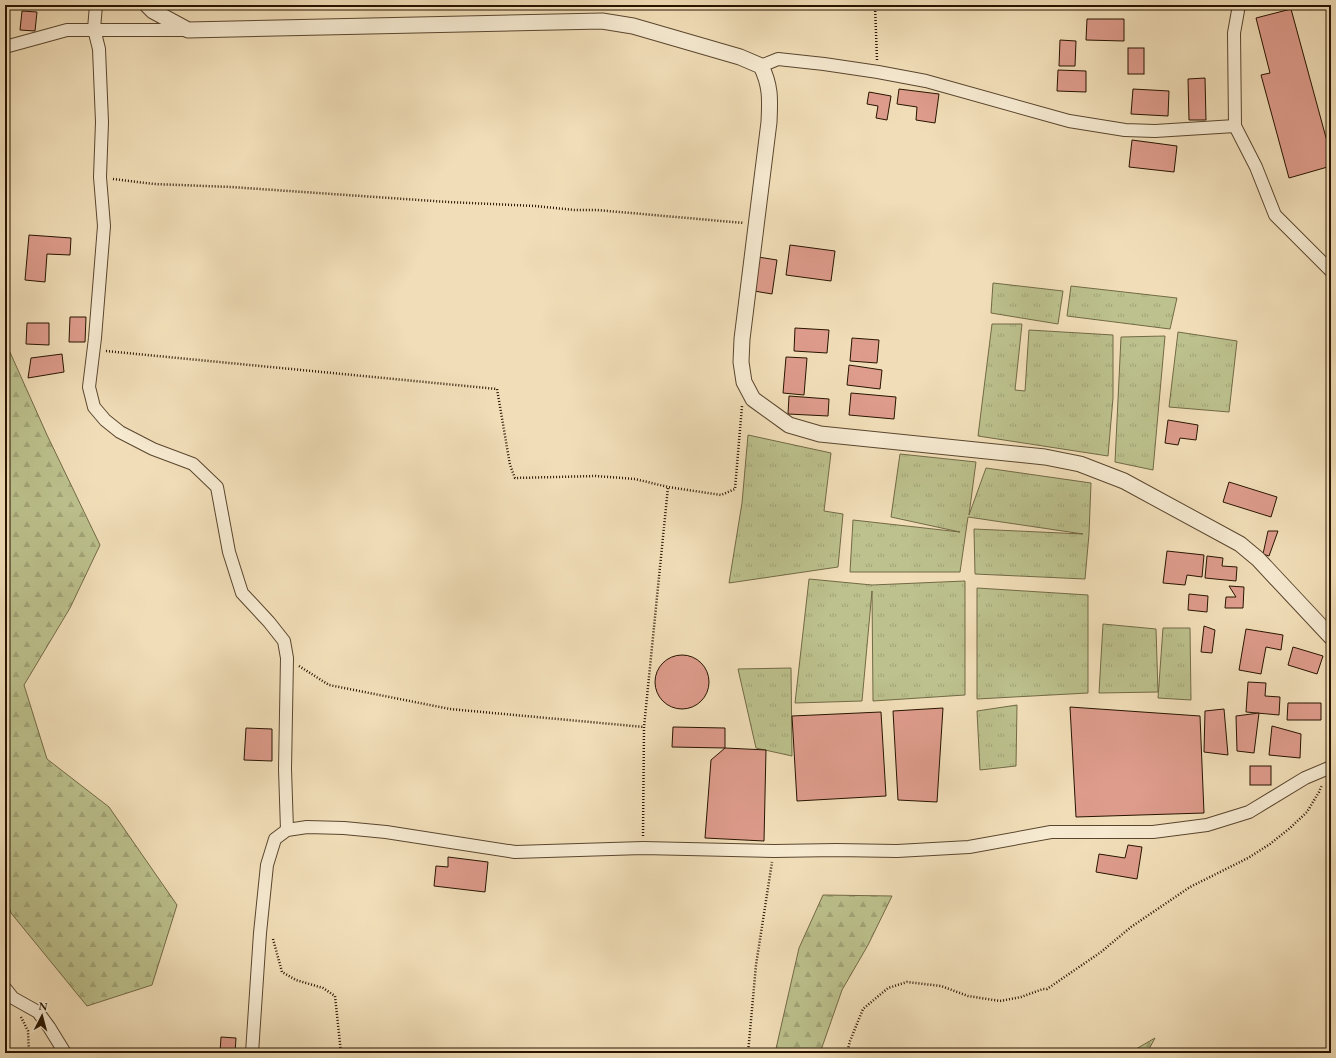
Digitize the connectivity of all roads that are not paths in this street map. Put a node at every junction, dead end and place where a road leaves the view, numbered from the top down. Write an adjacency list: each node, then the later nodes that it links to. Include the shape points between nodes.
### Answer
1 (96, 5): 4 (street)
2 (147, 5): 5 (street)
3 (1239, 5): 8 (street, via 1234,32)
4 (94, 29): 5 (street); 6 (street, via 68,30); 12 (street, via 99,49 102,122 100,177 104,226 89,387 94,407 120,432 153,449 193,464 217,487 229,552 242,593 284,641 287,658)
5 (188, 30): 7 (street, via 602,22 640,28 740,57)
6 (5, 47)
7 (761, 66): 8 (street, via 778,59 878,72 926,81 1069,121 1125,130 1155,131); 10 (street, via 767,78 770,97 769,122 742,339 744,382 753,399 789,425 820,434 1045,457 1080,464 1124,481 1240,544 1258,559)
8 (1235, 126): 9 (street, via 1276,215)
9 (1331, 271)
10 (1331, 637)
11 (1331, 767): 12 (street, via 1306,778 1249,812 1207,825 1153,832 1051,832 969,847 897,851 643,848 515,852 386,832 307,827)
12 (286, 830): 15 (street, via 275,840 267,865)
13 (5, 988): 14 (street, via 13,998 38,1012)
14 (64, 1053)
15 (252, 1053)

